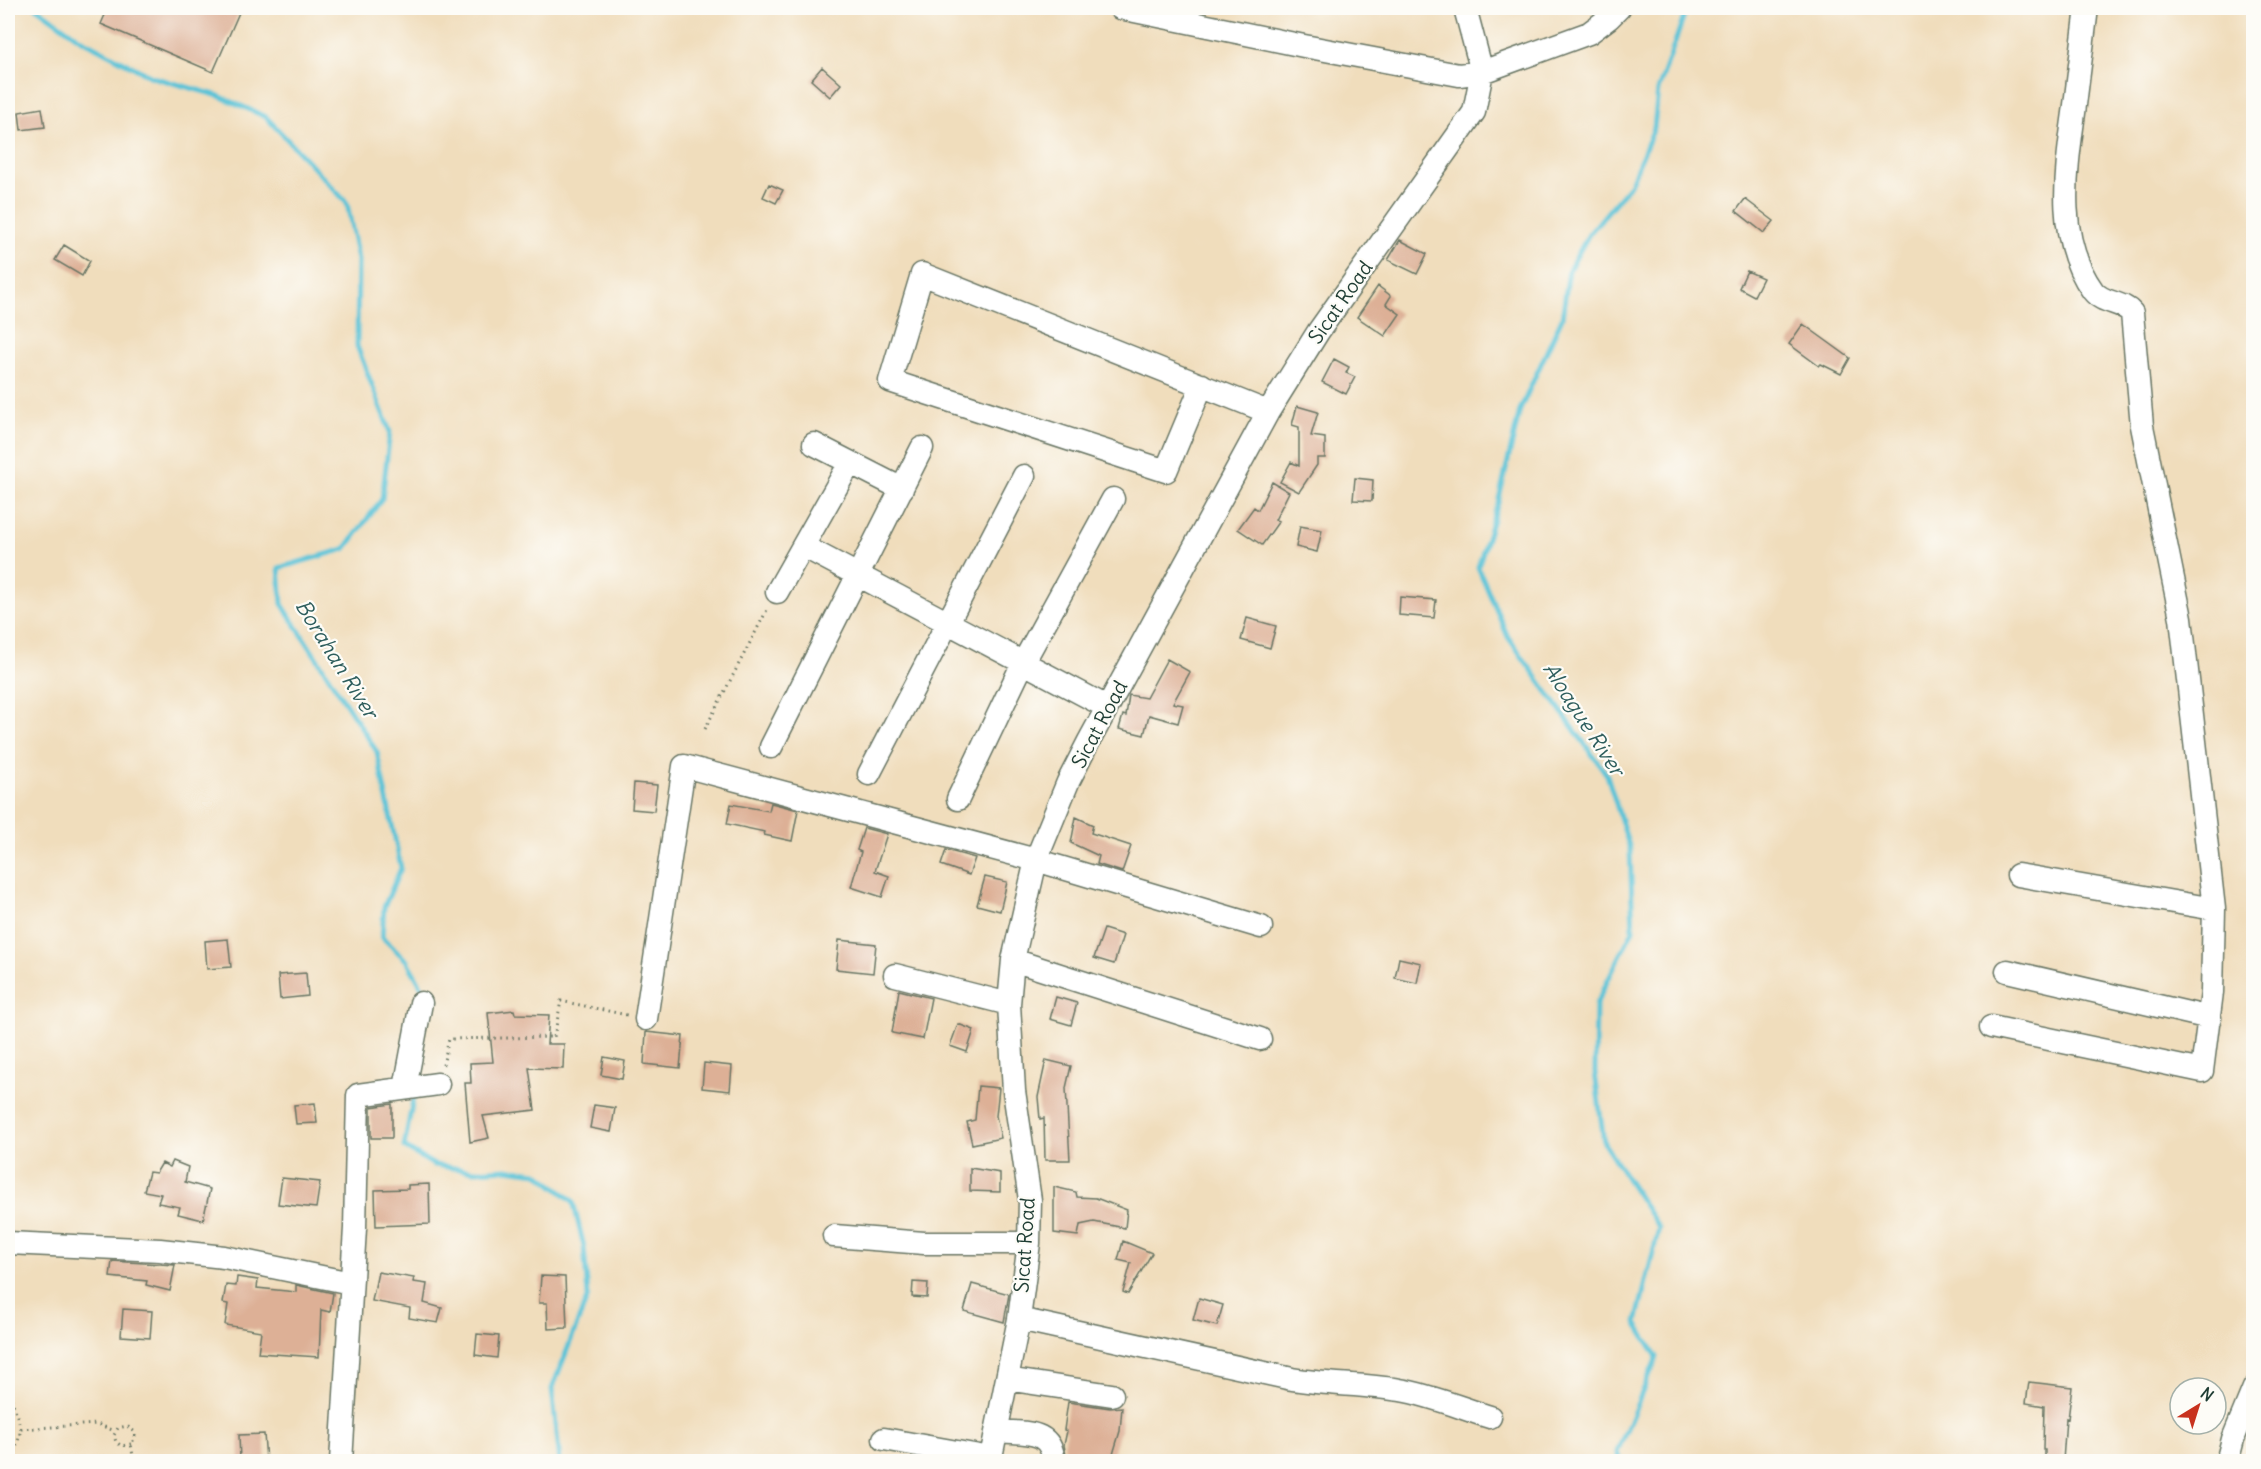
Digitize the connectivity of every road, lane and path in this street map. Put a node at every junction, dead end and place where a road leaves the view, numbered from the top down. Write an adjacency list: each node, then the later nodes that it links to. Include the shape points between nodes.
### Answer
1 (1120, 8): 5 (street, via 1459,75)
2 (1465, 8): 5 (street)
3 (1618, 8): 5 (street, via 1589,33)
4 (2087, 8): 26 (street, via 2066,210 2074,256 2094,292 2132,313 2145,446 2181,618)
5 (1482, 72): 7 (street, Sicat Road, via 1474,112 1318,332)
6 (1202, 386): 6 (street, via 922,273 890,381 1166,471); 7 (street)
7 (1268, 412): 19 (street, Sicat Road)
8 (814, 444): 10 (street)
9 (922, 448): 12 (street)
10 (850, 463): 12 (street); 14 (street)
11 (1024, 476): 17 (street)
12 (902, 489): 15 (street)
13 (1113, 499): 18 (street)
14 (803, 546): 15 (street); 16 (street)
15 (858, 576): 17 (street); 21 (street)
16 (777, 592): 20 (path)
17 (948, 623): 18 (street); 22 (street)
18 (1023, 663): 19 (street); 23 (street)
19 (1107, 707): 24 (street, Sicat Road, via 1068,782)
20 (705, 729)
21 (771, 747)
22 (869, 774)
23 (958, 799)
24 (1036, 860): 27 (street); 28 (street, Sicat Road); 34 (street, via 684,766)
25 (2018, 875): 26 (street)
26 (2214, 909): 33 (street)
27 (1261, 927)
28 (1014, 960): 32 (street, Sicat Road); 36 (street)
29 (2007, 971): 33 (street)
30 (895, 975): 32 (street)
31 (421, 1003): 38 (street)
32 (1009, 1004): 41 (street, Sicat Road, via 1014,1091 1030,1200)
33 (2210, 1018): 35 (street, via 2202,1071)
34 (646, 1019): 37 (path, via 561,1001 554,1037 449,1039)
35 (1990, 1027)
36 (1260, 1039)
37 (438, 1084): 38 (street)
38 (405, 1088): 42 (street, via 358,1095)
39 (834, 1236): 41 (street, via 924,1243)
40 (8, 1243): 42 (street, via 224,1257)
41 (1029, 1243): 43 (street, Sicat Road)
42 (351, 1283): 57 (street)
43 (1019, 1319): 44 (street, Sicat Road); 48 (street, via 1292,1379 1402,1390)
44 (1007, 1379): 47 (street); 51 (street, Sicat Road)
45 (8, 1387): 49 (path)
46 (2253, 1388): 59 (street)
47 (1113, 1395)
48 (1490, 1417)
49 (21, 1429): 50 (path, via 97,1424); 55 (path)
50 (115, 1431): 53 (path, via 119,1444); 53 (path, via 121,1426 130,1427 135,1435)
51 (997, 1431): 54 (street, Sicat Road); 58 (street, via 1048,1440)
52 (884, 1438): 54 (street)
53 (131, 1444): 56 (path)
54 (991, 1460)
55 (13, 1461)
56 (134, 1461)
57 (340, 1461)
58 (1054, 1461)
59 (2227, 1461)

